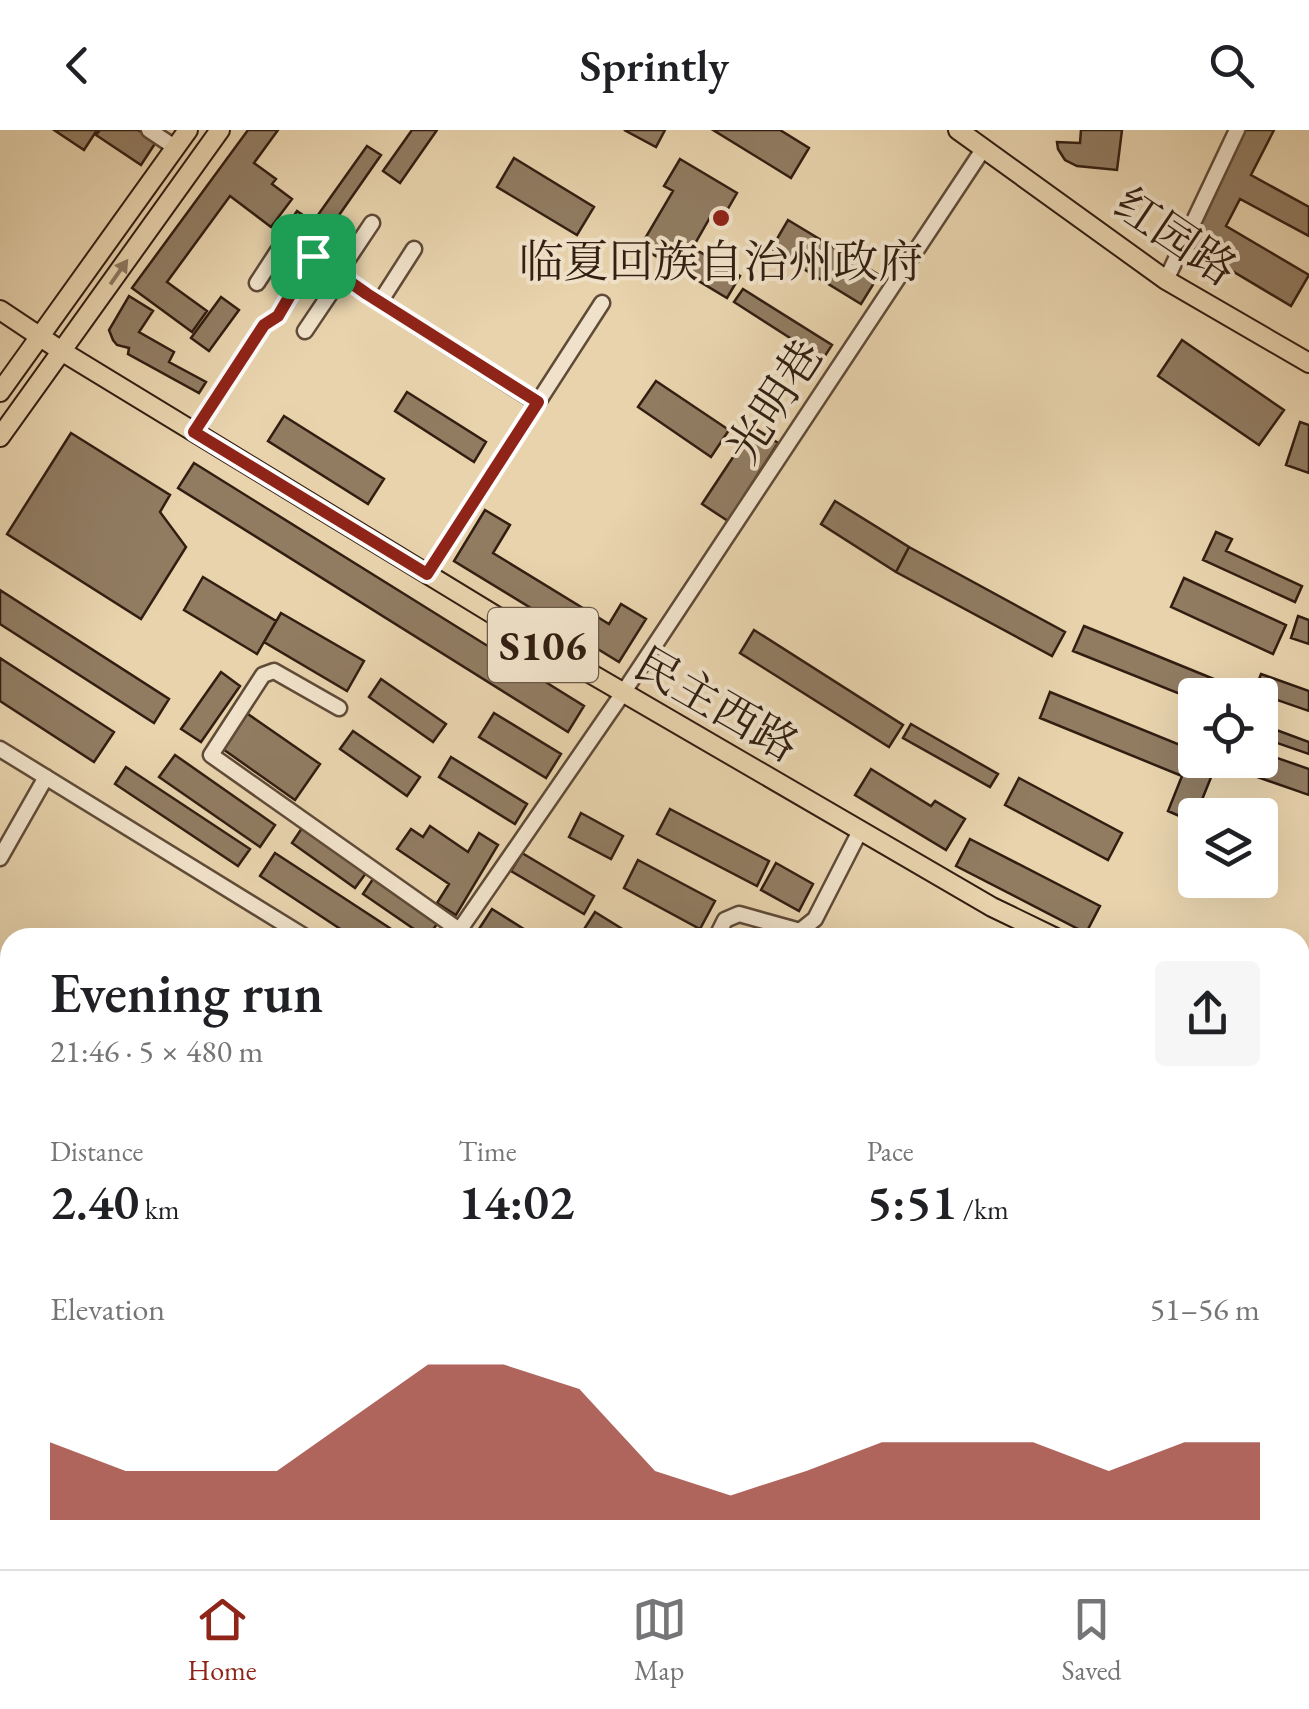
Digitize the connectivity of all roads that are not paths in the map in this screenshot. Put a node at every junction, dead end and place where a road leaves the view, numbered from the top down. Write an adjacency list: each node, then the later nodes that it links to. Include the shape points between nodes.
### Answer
1 (149, 130): 6 (street)
2 (188, 130): 6 (main road)
3 (220, 130): 19 (main road, one-way to 3)
4 (958, 130): 7 (main road, 红园路)
5 (1237, 130): 12 (street)
6 (176, 148): 18 (main road)
7 (984, 148): 12 (main road, 红园路); 26 (street, 光明巷)
8 (372, 223): 11 (street)
9 (414, 249): 14 (street)
10 (313, 256): 11 (street); 13 (street, via 287,237); 23 (street)
11 (340, 275): 14 (street); 17 (street)
12 (1166, 280): 20 (main road, 红园路)
13 (256, 282)
14 (380, 302): 22 (street)
15 (602, 303): 22 (street)
16 (0, 310): 18 (main road, S106)
17 (305, 331)
18 (40, 336): 19 (main road, 民主西路 / S106); 21 (main road)
19 (63, 352): 23 (main road, 民主西路 / S106); 24 (main road)
20 (1309, 363)
21 (0, 392)
22 (538, 402): 25 (street)
23 (194, 432): 25 (main road, 民主西路 / S106)
24 (0, 438)
25 (427, 574): 26 (main road, 民主西路 / S106)
26 (623, 693): 30 (main road, 民主西路 / S106); 34 (street, 光明巷)
27 (339, 708): 33 (street, via 274,671 263,675 212,756)
28 (0, 749): 29 (street)
29 (46, 778): 31 (street); 32 (street)
30 (860, 831): 37 (street, via 815,919); 38 (main road, 民主西路 / S106)
31 (0, 858)
32 (291, 928)
33 (448, 928)
34 (460, 928)
35 (721, 928): 36 (street, via 740,914)
36 (789, 928)
37 (804, 928)
38 (1035, 928)

